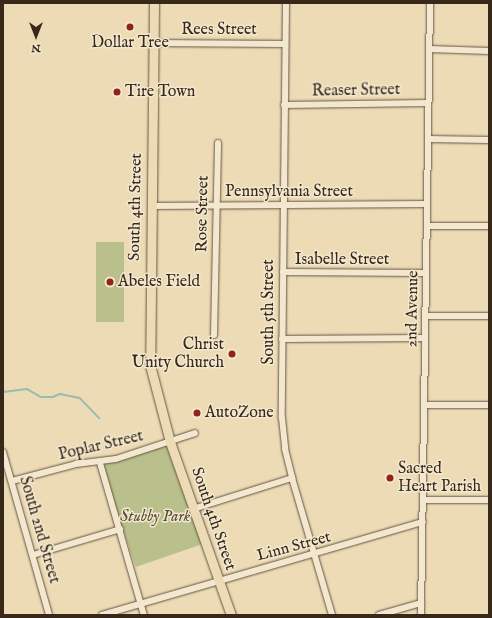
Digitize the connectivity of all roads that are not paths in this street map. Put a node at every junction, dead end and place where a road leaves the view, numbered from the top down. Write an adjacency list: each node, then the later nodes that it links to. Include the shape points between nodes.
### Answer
1 (154, 3): 4 (highway, South 4th Street)
2 (286, 3): 5 (street, South 5th Street)
3 (430, 3): 6 (street, 2nd Avenue)
4 (153, 43): 5 (street, Rees Street); 15 (highway, South 4th Street)
5 (285, 44): 9 (street, South 5th Street)
6 (429, 49): 7 (street); 8 (street, 2nd Avenue)
7 (489, 51)
8 (428, 103): 9 (street, Reaser Street); 10 (street, 2nd Avenue)
9 (284, 105): 14 (street, South 5th Street)
10 (428, 139): 11 (street); 13 (street, 2nd Avenue)
11 (489, 140)
12 (218, 143): 16 (street, Rose Street)
13 (427, 204): 14 (street, Pennsylvania Street); 17 (street, 2nd Avenue)
14 (283, 205): 16 (street, Pennsylvania Street); 19 (street, South 5th Street)
15 (151, 206): 16 (street, Pennsylvania Street); 29 (highway, South 4th Street, via 150,365)
16 (216, 206): 23 (street, Rose Street)
17 (427, 226): 18 (street); 20 (street, 2nd Avenue)
18 (489, 226)
19 (283, 272): 20 (street, Isabelle Street); 24 (street, South 5th Street)
20 (426, 273): 21 (street, 2nd Avenue)
21 (425, 316): 22 (street); 25 (street, 2nd Avenue)
22 (489, 316)
23 (214, 335)
24 (282, 338): 25 (street); 32 (street, South 5th Street, via 282,418)
25 (425, 338): 26 (street, 2nd Avenue)
26 (424, 405): 27 (street); 34 (street, 2nd Avenue)
27 (489, 405)
28 (195, 433): 29 (street, Poplar Street)
29 (170, 442): 31 (street, Poplar Street); 36 (highway, South 4th Street)
30 (3, 452): 33 (street, South 2nd Street)
31 (100, 463): 33 (street, Poplar Street, via 76,464); 38 (street)
32 (292, 478): 36 (street); 40 (street, South 5th Street)
33 (12, 482): 39 (street, South 2nd Street)
34 (423, 500): 35 (street); 37 (street, 2nd Avenue)
35 (489, 500)
36 (193, 509): 41 (highway, South 4th Street)
37 (423, 522): 40 (street, Linn Street); 43 (street, 2nd Avenue)
38 (120, 530): 39 (street); 42 (street)
39 (33, 555): 44 (street, South 2nd Street)
40 (313, 556): 41 (street, Linn Street); 48 (street, South 5th Street)
41 (218, 581): 42 (street, Linn Street); 47 (highway, South 4th Street)
42 (141, 603): 45 (street, Linn Street); 46 (street)
43 (422, 603): 49 (street); 50 (street, 2nd Avenue)
44 (49, 615)
45 (102, 615)
46 (144, 615)
47 (231, 615)
48 (332, 615)
49 (379, 615)
50 (421, 615)

